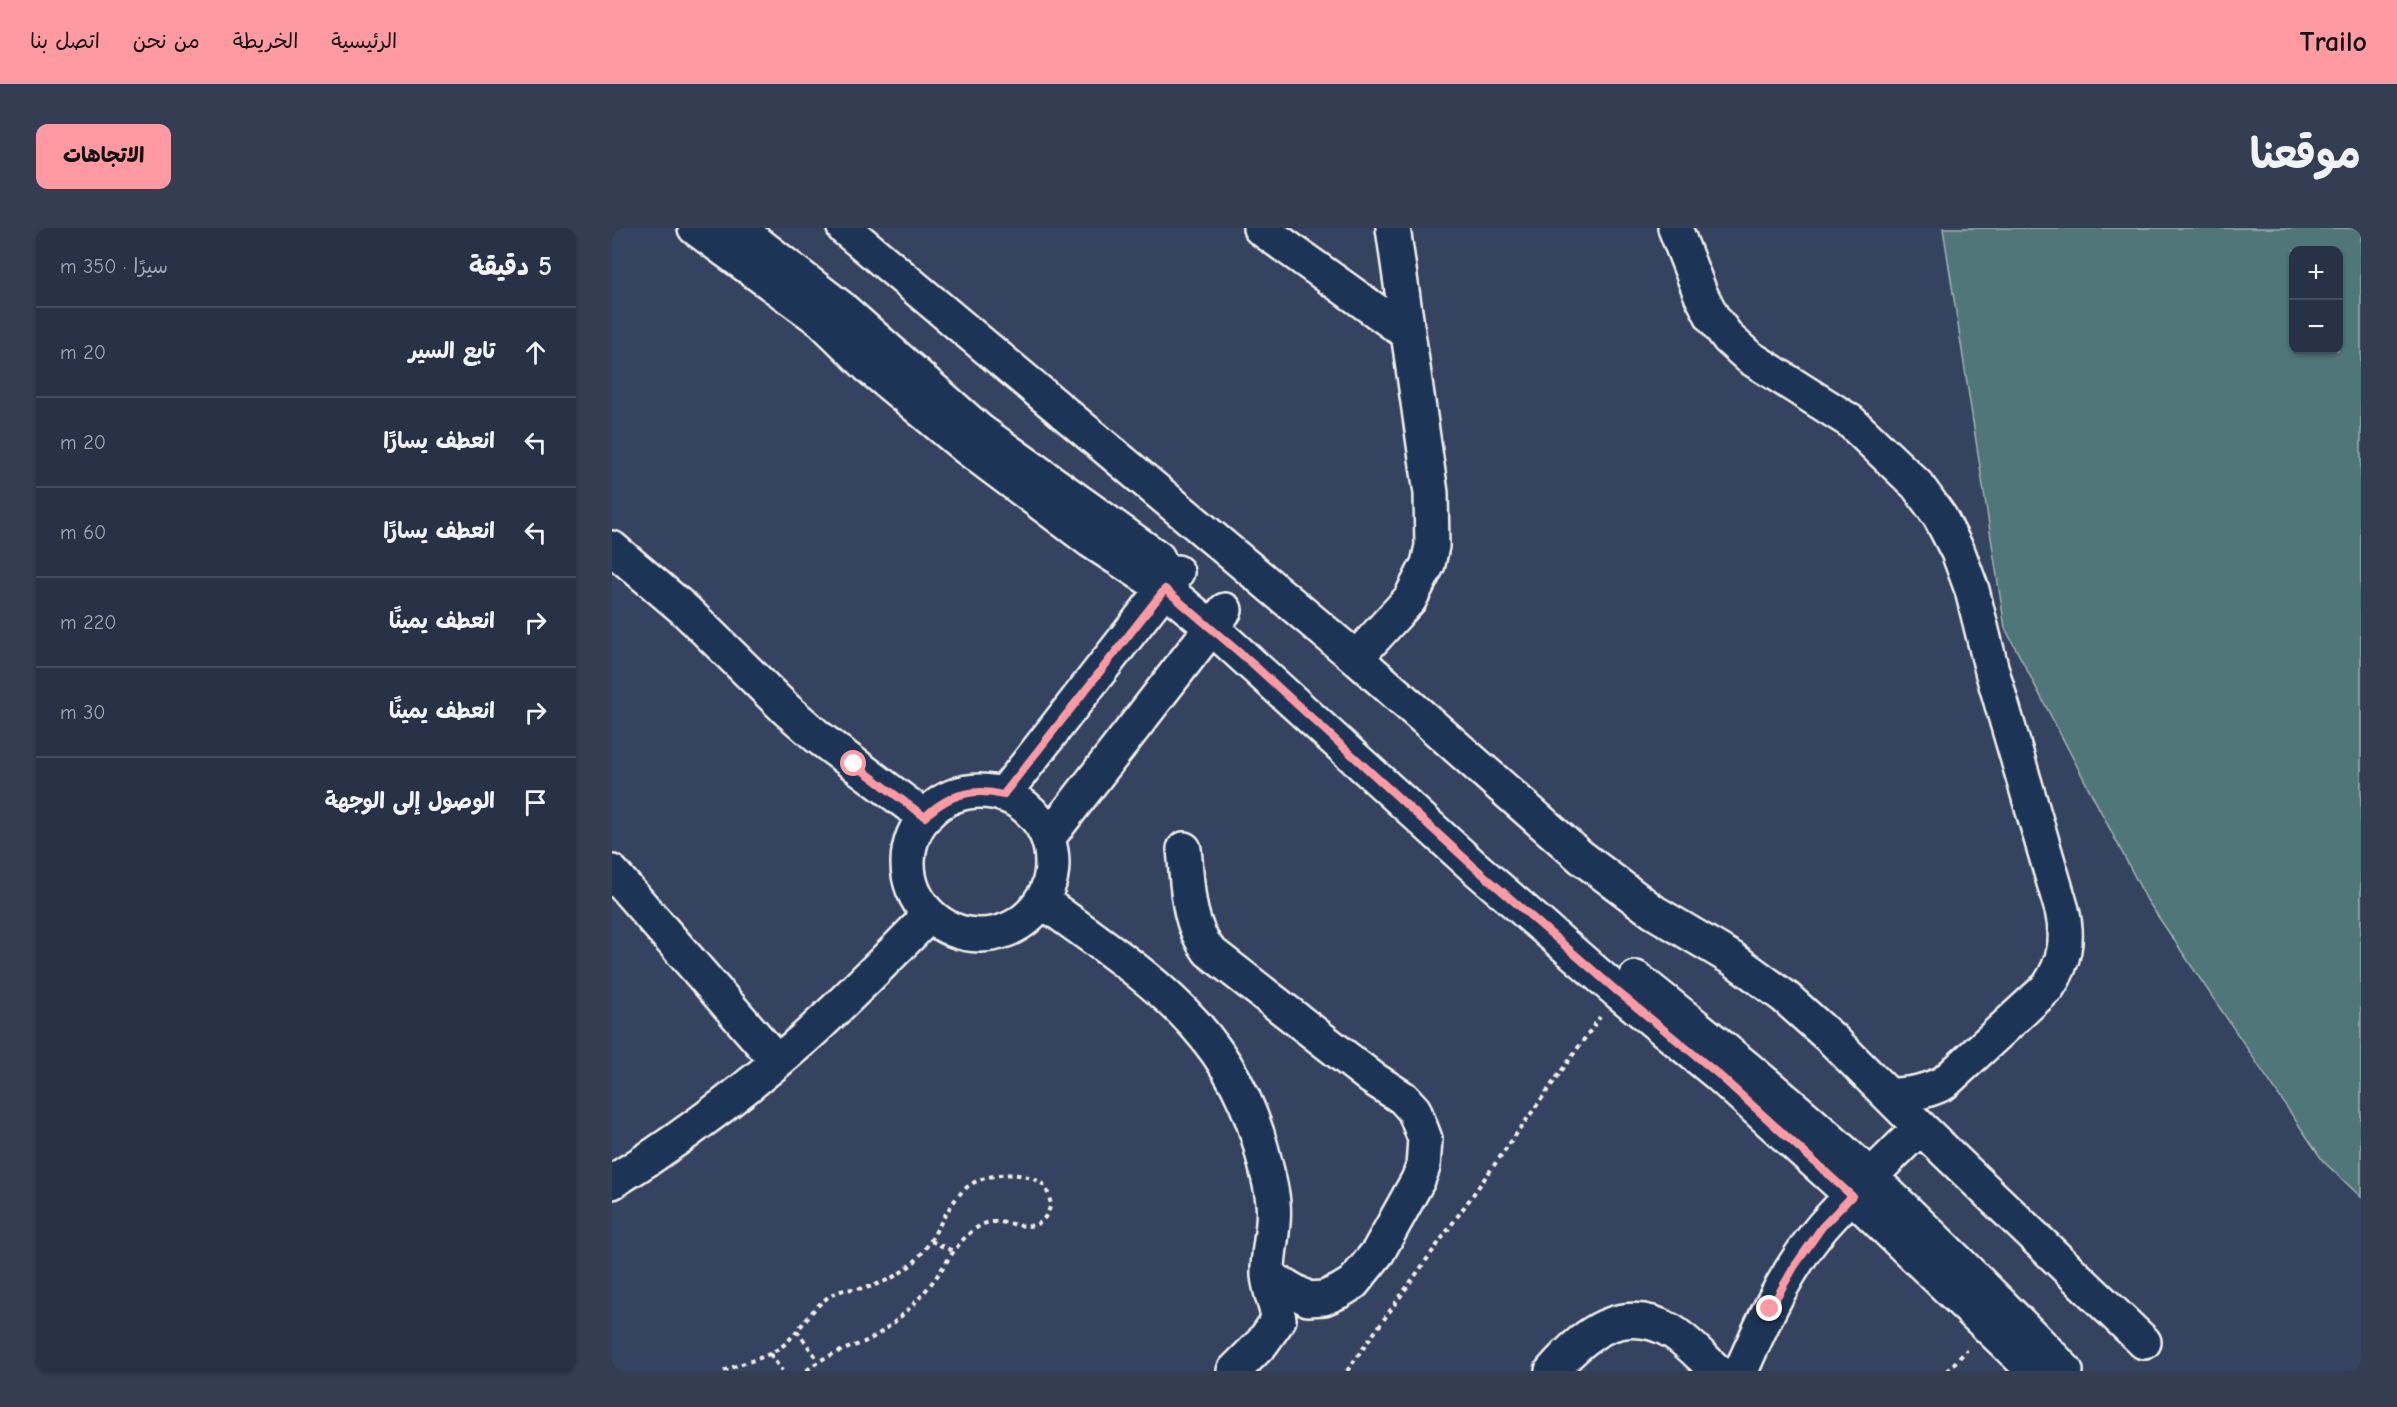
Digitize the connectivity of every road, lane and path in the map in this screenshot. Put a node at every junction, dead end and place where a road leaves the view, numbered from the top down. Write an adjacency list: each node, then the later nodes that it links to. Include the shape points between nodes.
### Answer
1 (695, 228): 9 (street, via 822,321 916,408 1028,496 1091,541)
2 (738, 228): 9 (street, via 840,307 980,430)
3 (844, 228): 11 (street)
4 (1260, 228): 7 (street)
5 (1393, 228): 7 (street)
6 (1675, 228): 21 (street, via 1701,295 1729,339 1749,357 1850,421 1917,485 1940,517 1972,590 2066,926 2064,958 2037,999 1944,1083 1908,1095)
7 (1407, 333): 11 (street, via 1431,493 1432,546 1424,573 1410,598)
8 (612, 548): 13 (street, via 685,610 818,737)
9 (1171, 580): 10 (street); 12 (street)
10 (1218, 618): 14 (street); 19 (street, via 1472,865); 24 (street, via 1564,917 1731,1054)
11 (1356, 658): 21 (street, via 1581,857 1654,912 1733,959 1785,997)
12 (1003, 795): 13 (street, via 989,791 960,794); 14 (street, via 1030,811)
13 (925, 817): 18 (street, via 916,830 908,860 913,890)
14 (1048, 838): 17 (street, via 1052,870)
15 (1184, 849): 27 (street, via 1193,924 1209,951 1403,1098 1425,1139 1418,1180 1378,1252 1353,1283 1324,1298 1308,1299)
16 (612, 872): 20 (street)
17 (1041, 900): 18 (street, via 1019,924 989,935 957,932); 27 (street, via 1168,997 1210,1040 1230,1069 1258,1135 1274,1203)
18 (930, 915): 20 (street)
19 (1618, 992): 24 (street); 36 (path)
20 (777, 1061): 23 (street)
21 (1888, 1095): 22 (street)
22 (1920, 1127): 24 (street); 29 (street)
23 (612, 1182)
24 (1862, 1186): 39 (street, via 1822,1227 1794,1267); 40 (street); 41 (street, via 2015,1317)
25 (932, 1241): 26 (path); 26 (path, via 957,1198 972,1183 993,1175 1022,1176 1046,1186 1051,1204 1036,1225 1019,1226 995,1220 978,1226); 28 (path, via 913,1264 896,1275 869,1287 839,1291 820,1303)
26 (953, 1251): 31 (path, via 917,1301 900,1317 864,1342)
27 (1268, 1276): 35 (street, via 1279,1319)
28 (797, 1331): 30 (path); 31 (path)
29 (2144, 1342)
30 (770, 1354): 32 (path); 33 (path)
31 (818, 1360): 34 (path)
32 (724, 1371)
33 (782, 1371)
34 (806, 1371)
35 (1234, 1371)
36 (1347, 1371)
37 (1552, 1371): 38 (street, via 1588,1334 1629,1321 1651,1323 1671,1331)
38 (1717, 1371)
39 (1741, 1371)
40 (2034, 1371)
41 (2066, 1371)

